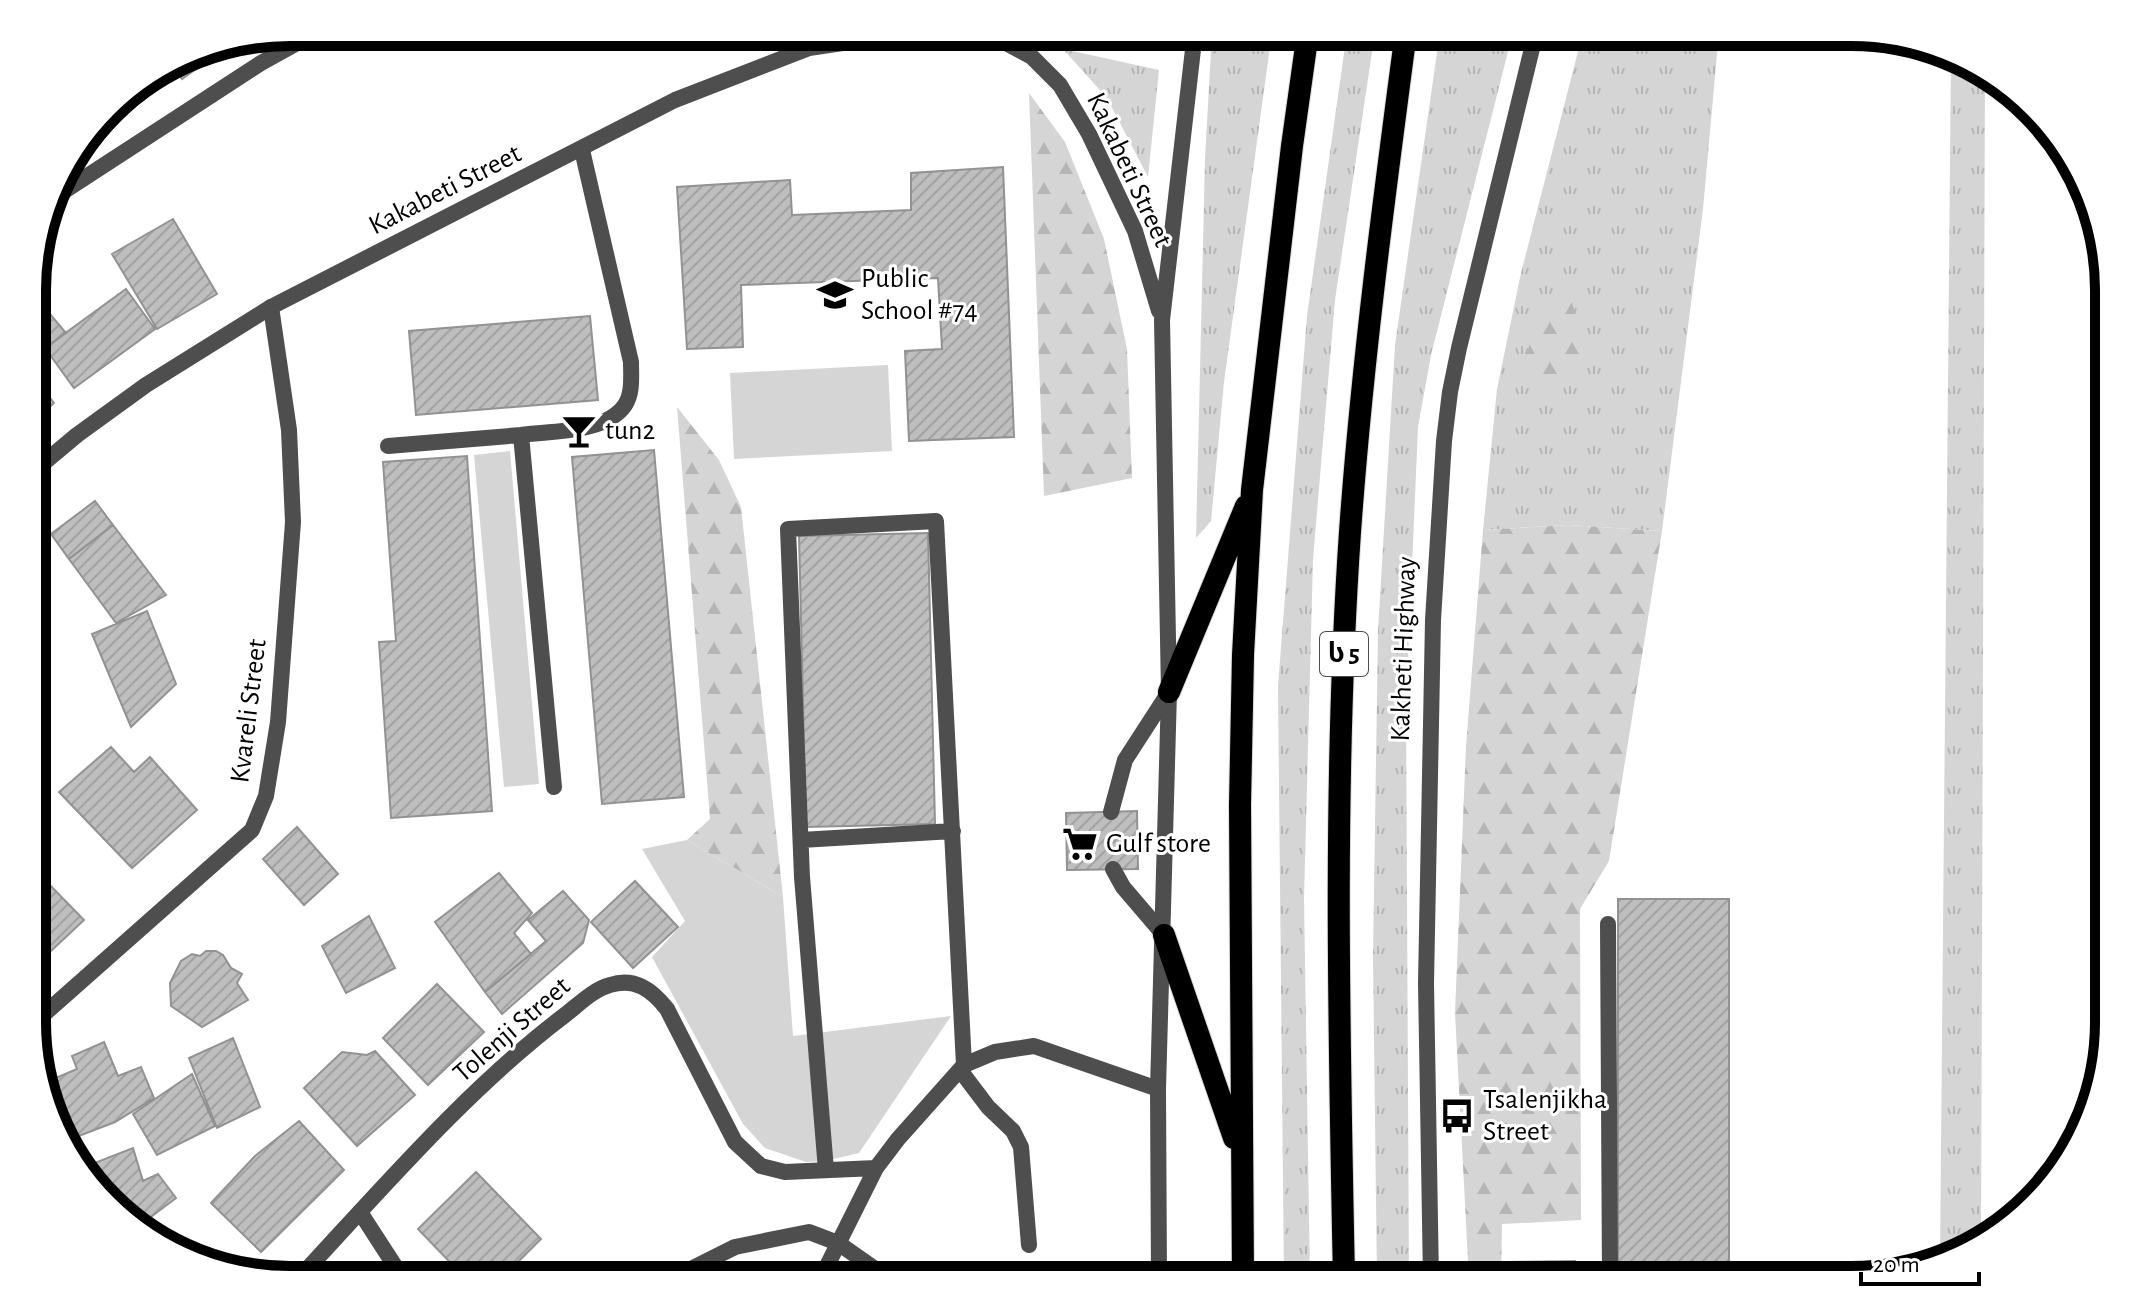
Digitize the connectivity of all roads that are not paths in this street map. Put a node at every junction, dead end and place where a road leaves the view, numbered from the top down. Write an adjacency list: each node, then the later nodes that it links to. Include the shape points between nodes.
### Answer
1 (292, 46): 9 (street)
2 (822, 46): 8 (street, Kakabeti Street, via 675,100)
3 (1011, 46): 11 (street, Kakabeti Street, via 1032,57 1060,85 1089,134 1135,231)
4 (1193, 46): 11 (street)
5 (1306, 46): 15 (highway)
6 (1404, 46): 35 (highway, Kakheti Highway / ს 5, via 1361,392 1350,534 1339,1017)
7 (1533, 46): 36 (street, Kakheti Highway, via 1459,348 1444,441 1433,620 1426,983)
8 (582, 150): 10 (street, Kakabeti Street); 12 (street, via 631,362 631,388 625,404 604,424)
9 (70, 188)
10 (271, 307): 14 (street, Kakabeti Street, via 146,385); 24 (street, Kvareli Street, via 289,430 293,522 278,722 266,796 252,830)
11 (1162, 320): 16 (street)
12 (521, 435): 13 (street); 17 (street)
13 (388, 446)
14 (46, 461)
15 (1252, 490): 16 (highway); 27 (highway, via 1240,805)
16 (1169, 692): 18 (street, via 1125,760); 23 (street)
17 (554, 787)
18 (1111, 812)
19 (953, 831): 20 (street); 20 (street, via 936,521 788,529); 25 (street)
20 (801, 840): 29 (street)
21 (1113, 869): 23 (street)
22 (1608, 924): 37 (street)
23 (1164, 935): 26 (street); 27 (highway)
24 (46, 1012)
25 (962, 1068): 26 (street, via 995,1052 1034,1046); 28 (street); 32 (street, via 1021,1147)
26 (1158, 1089): 33 (street)
27 (1241, 1157): 34 (highway)
28 (876, 1168): 29 (street, Tolenji Street); 31 (street)
29 (826, 1170): 30 (street, Tolenji Street, via 785,1172 761,1166 735,1142 667,1009 655,994 628,982 596,992 534,1039)
30 (360, 1212): 38 (street, Tolenji Street); 39 (street)
31 (838, 1243): 40 (street, via 809,1232 735,1247); 41 (street); 42 (street)
32 (1029, 1245)
33 (1159, 1265)
34 (1243, 1265)
35 (1344, 1265)
36 (1431, 1265)
37 (1610, 1265)
38 (310, 1266)
39 (395, 1266)
40 (698, 1266)
41 (827, 1266)
42 (870, 1266)

